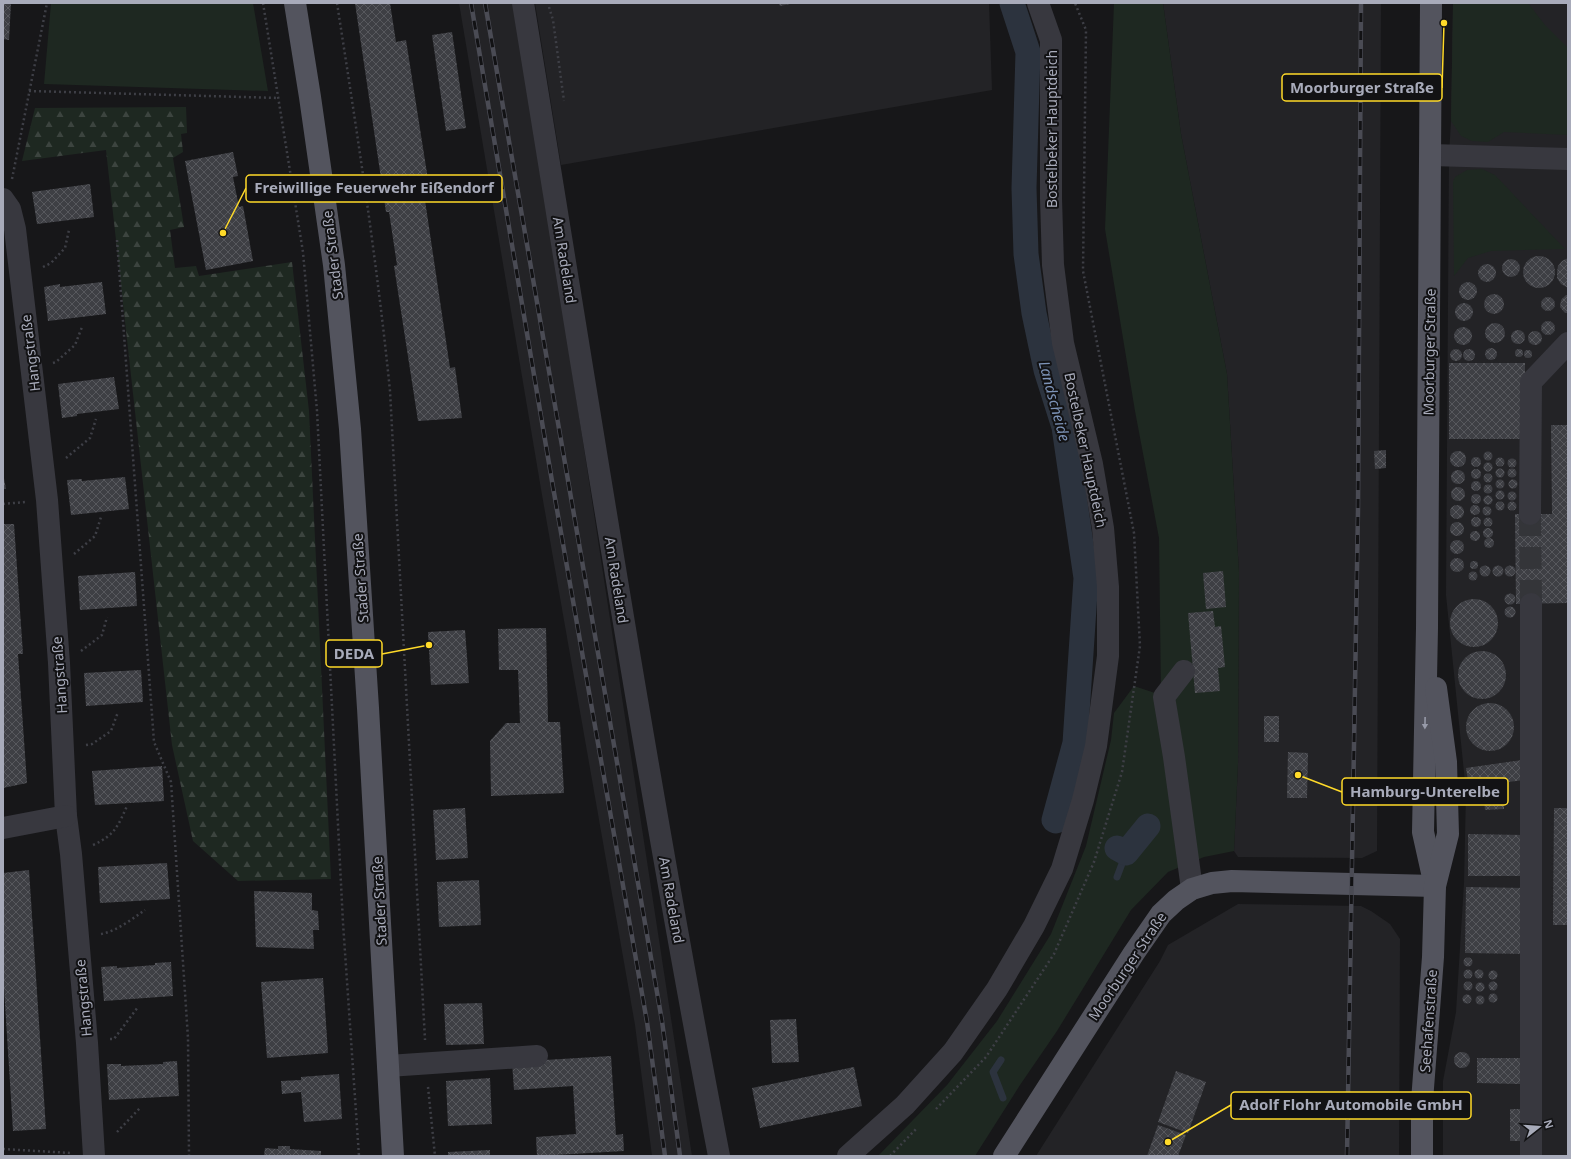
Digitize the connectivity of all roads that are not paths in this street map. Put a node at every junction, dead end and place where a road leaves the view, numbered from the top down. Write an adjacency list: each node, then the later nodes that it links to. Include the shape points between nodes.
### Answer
1 (295, 3): 17 (main road, Stader Straße, via 334,265 350,429)
2 (523, 3): 20 (street, Am Radeland, via 631,662)
3 (1038, 3): 21 (street, Bostelbeker Hauptdeich, via 1051,40 1053,265 1062,335 1092,464 1104,536 1108,587 1108,656 1096,746 1062,869 1034,926 997,989 953,1052 905,1105)
4 (1431, 3): 5 (main road, Moorburger Straße)
5 (1431, 155): 6 (street); 14 (main road, Moorburger Straße, via 1423,832)
6 (1568, 159)
7 (7, 190): 12 (street, Hangstraße, via 7,204 12,217 21,279 44,474 59,663)
8 (1568, 343): 9 (street, via 1531,382)
9 (1530, 514)
10 (1531, 604): 24 (street)
11 (1184, 671): 15 (street, via 1164,697)
12 (66, 816): 13 (street); 18 (street, Hangstraße, via 87,1043)
13 (3, 828)
14 (1435, 886): 15 (main road, Moorburger Straße, via 1232,881); 23 (main road, Seehafenstraße, via 1433,957 1422,1101)
15 (1192, 889): 22 (main road, Moorburger Straße, via 1169,905 1153,925)
16 (537, 1056): 17 (street)
17 (388, 1066): 19 (main road, Stader Straße)
18 (93, 1148)
19 (393, 1156)
20 (719, 1156)
21 (848, 1156)
22 (1004, 1156)
23 (1422, 1156)
24 (1531, 1156)

